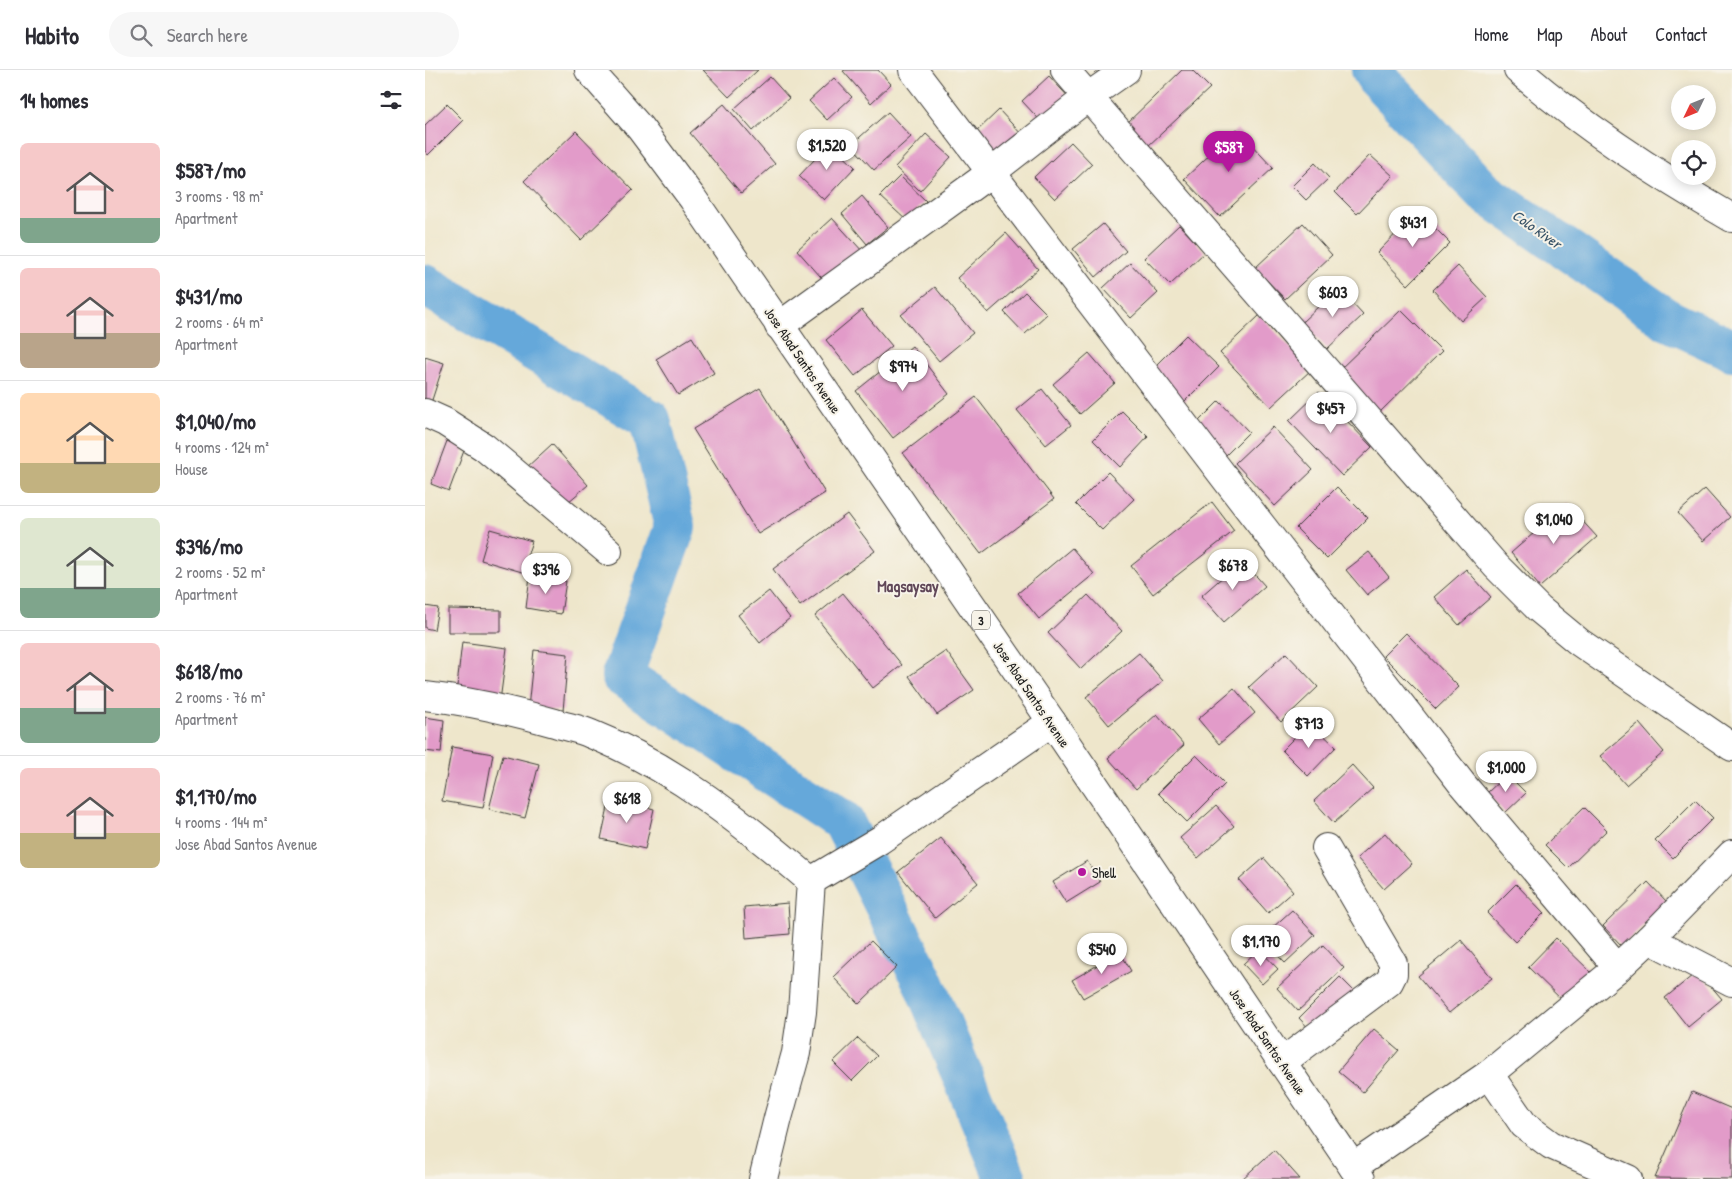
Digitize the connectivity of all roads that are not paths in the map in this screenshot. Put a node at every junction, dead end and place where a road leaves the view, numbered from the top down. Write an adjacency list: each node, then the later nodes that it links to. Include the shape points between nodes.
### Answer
1 (589, 70): 9 (main road, Jose Abad Santos Avenue / 3, via 640,128 693,199)
2 (913, 70): 7 (main road)
3 (1065, 70): 6 (main road)
4 (1126, 70): 6 (main road)
5 (1518, 70): 8 (main road, via 1579,118 1683,190)
6 (1089, 96): 7 (main road); 14 (main road, via 1496,566 1539,609 1579,642)
7 (992, 172): 9 (main road); 19 (main road, via 1463,785)
8 (1732, 218)
9 (779, 326): 13 (main road, Jose Abad Santos Avenue / 3)
10 (425, 413): 11 (main road, via 484,447)
11 (608, 550)
12 (425, 696): 17 (main road, via 522,713 599,738 654,764 709,800)
13 (1052, 722): 17 (main road, via 880,840); 21 (main road, Jose Abad Santos Avenue / 3)
14 (1732, 747)
15 (1326, 848): 21 (main road, via 1393,962 1393,974 1389,982)
16 (1726, 868): 18 (main road)
17 (811, 881): 24 (main road, via 796,1053)
18 (1649, 939): 19 (main road); 20 (main road)
19 (1618, 968): 22 (main road)
20 (1732, 982)
21 (1282, 1062): 23 (main road, Jose Abad Santos Avenue / 3)
22 (1489, 1074): 23 (main road); 25 (main road, via 1524,1125 1551,1145)
23 (1357, 1173)
24 (763, 1179)
25 (1628, 1179)

